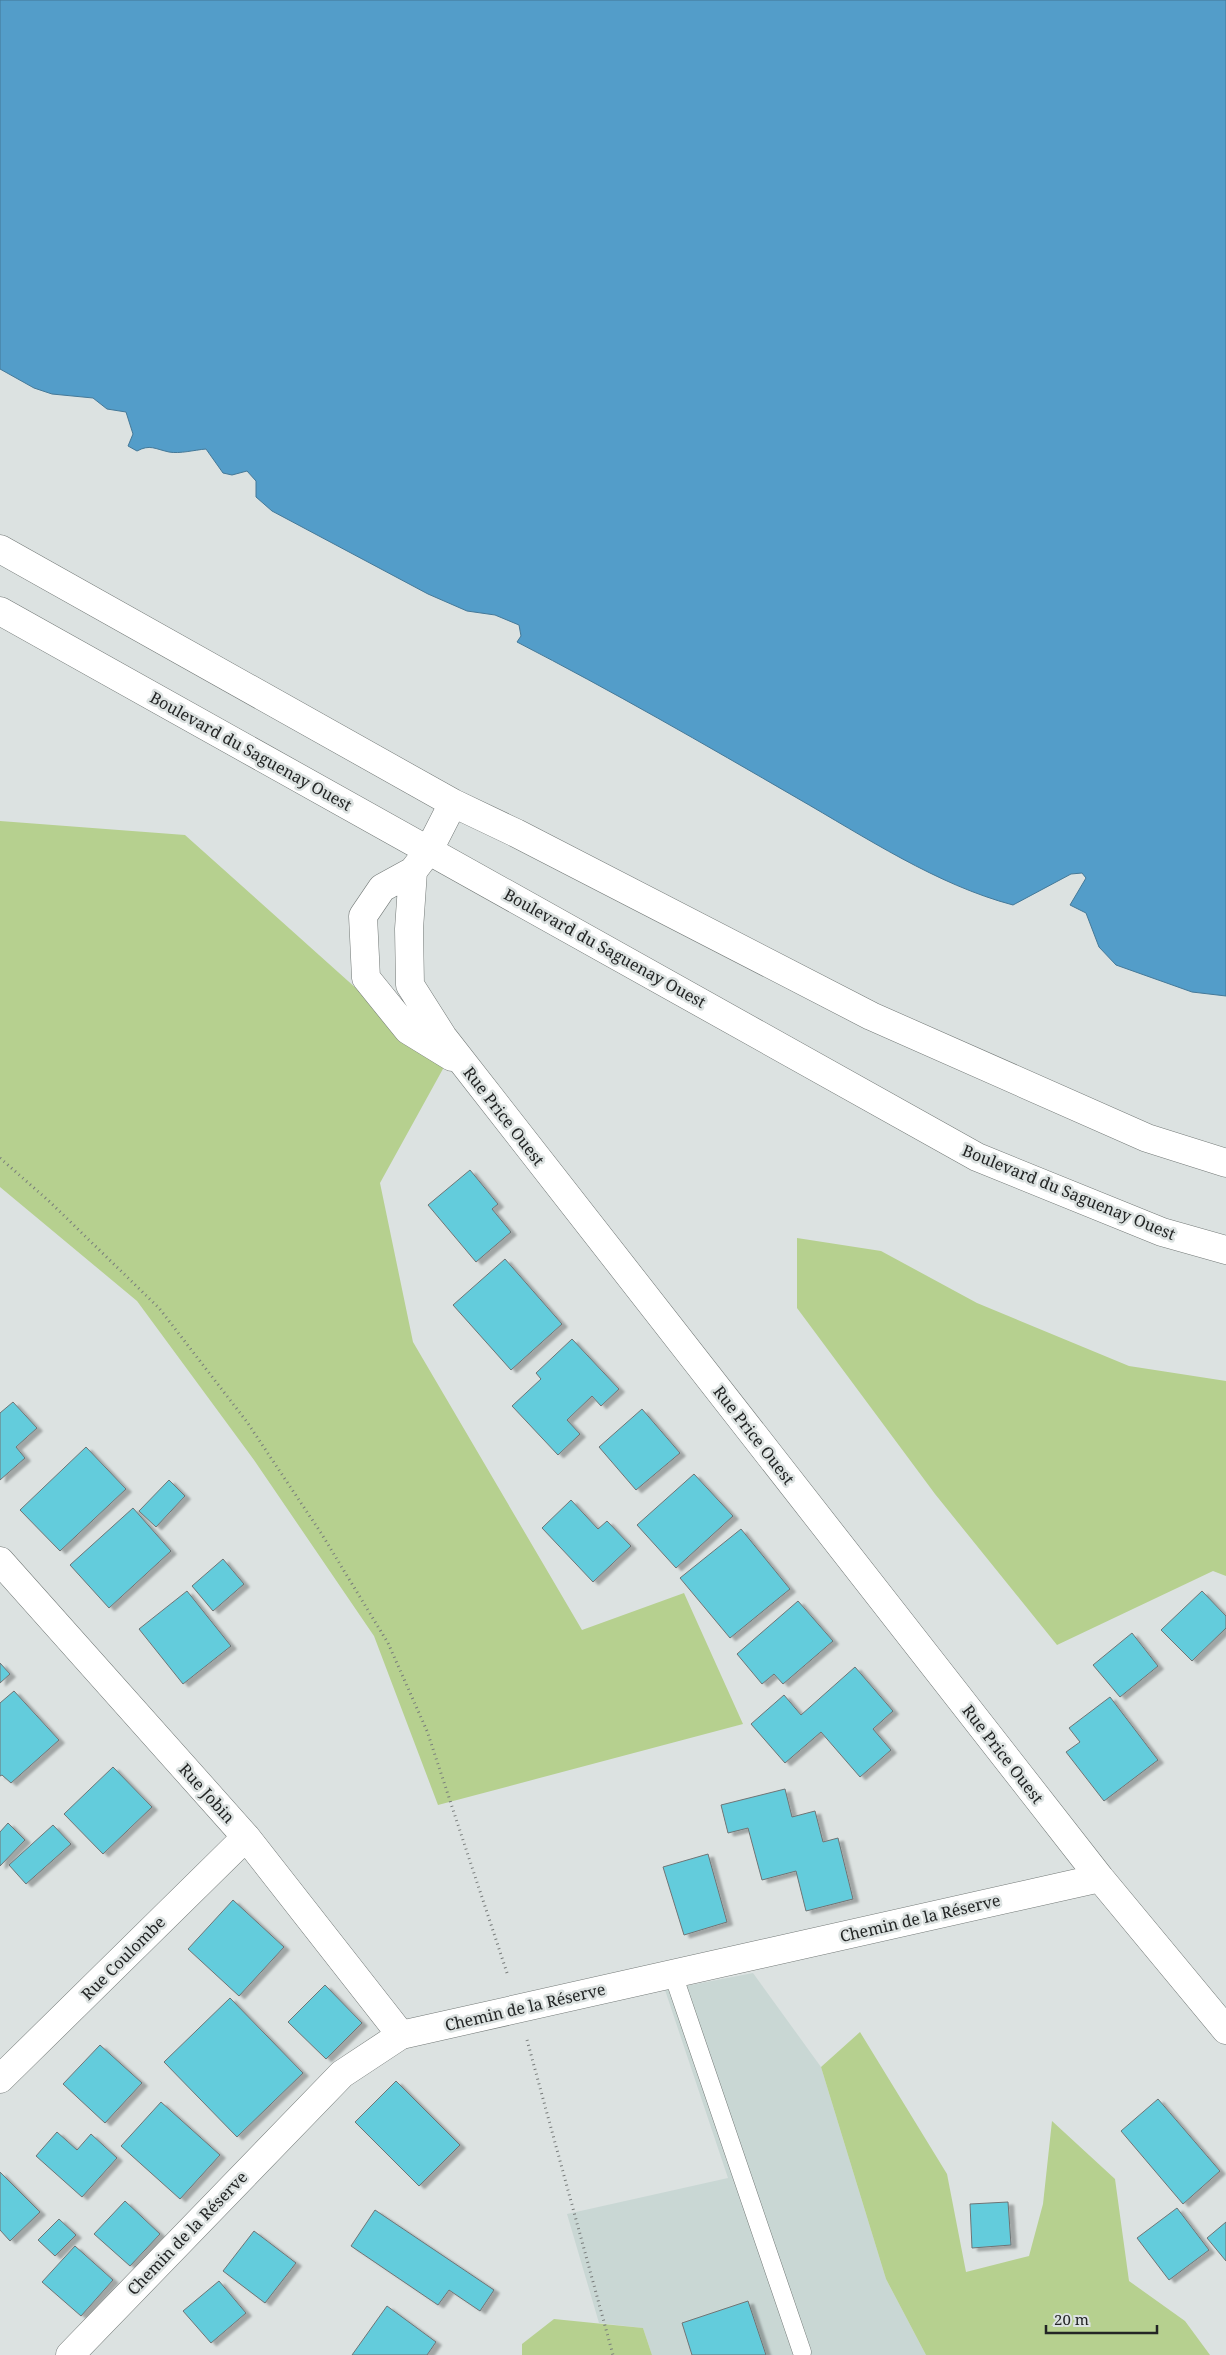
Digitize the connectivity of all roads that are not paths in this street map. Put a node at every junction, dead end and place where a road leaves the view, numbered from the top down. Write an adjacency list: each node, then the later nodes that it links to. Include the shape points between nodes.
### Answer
1 (0, 549): 3 (street)
2 (0, 612): 4 (street, Boulevard du Saguenay Ouest)
3 (453, 803): 4 (street); 7 (street, via 871,1016 1147,1138)
4 (429, 850): 5 (street); 8 (street, Boulevard du Saguenay Ouest, via 977,1157 1162,1232)
5 (413, 871): 6 (street, Rue Price Ouest, via 410,985); 6 (street, via 382,888 363,916 366,978 408,1030)
6 (464, 1064): 11 (street, Rue Price Ouest)
7 (1226, 1164)
8 (1226, 1250)
9 (0, 1561): 10 (street, Rue Jobin)
10 (246, 1836): 14 (street, Rue Jobin); 15 (street, Rue Coulombe)
11 (1100, 1878): 12 (street, Chemin de la Réserve); 13 (street, Rue Price Ouest)
12 (672, 1974): 14 (street, Chemin de la Réserve); 16 (lane)
13 (1226, 2030)
14 (401, 2035): 17 (street, Chemin de la Réserve, via 342,2074)
15 (0, 2079)
16 (802, 2352)
17 (70, 2355)

